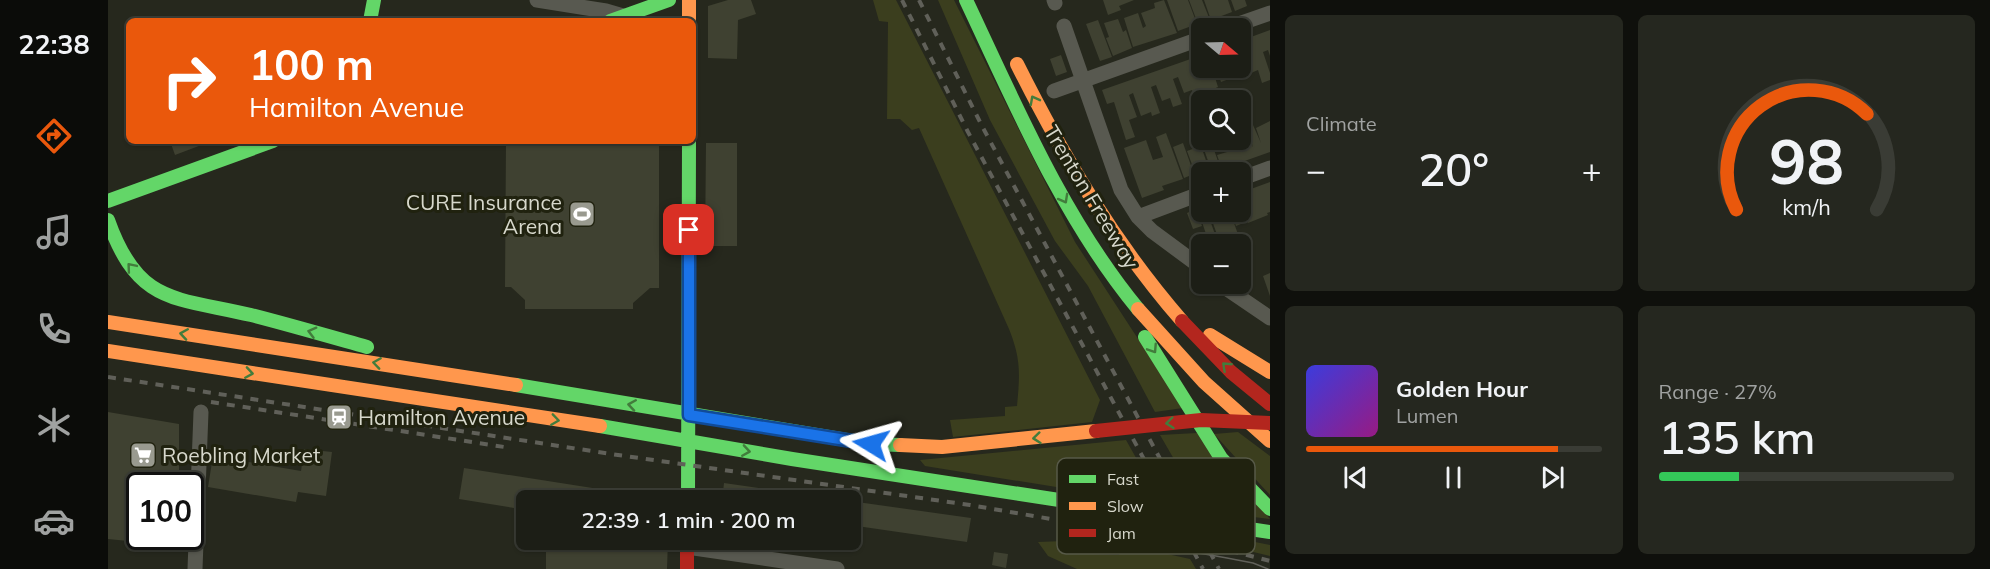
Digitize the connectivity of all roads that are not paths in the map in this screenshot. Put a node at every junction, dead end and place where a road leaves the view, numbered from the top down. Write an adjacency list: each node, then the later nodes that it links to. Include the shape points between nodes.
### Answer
1 (374, 0): 7 (main road)
2 (537, 0): 8 (street, via 606,11)
3 (669, 0): 9 (main road)
4 (689, 0): 10 (main road)
5 (966, 0): 26 (main road, Trenton Freeway, one-way to 26, via 1053,178)
6 (1270, 13): 11 (street)
7 (371, 18)
8 (615, 18)
9 (619, 18)
10 (689, 18)
11 (1251, 20)
12 (1064, 26): 15 (street)
13 (1191, 42): 15 (street)
14 (1012, 52): 28 (main road, Trenton Freeway, one-way to 14, via 1083,185 1031,94)
15 (1084, 80): 16 (street); 23 (street, via 1121,190)
16 (1054, 91)
17 (265, 144): 22 (main road)
18 (689, 144): 36 (main road)
19 (1270, 168): 20 (street)
20 (1251, 175)
21 (1191, 197): 23 (street)
22 (108, 201)
23 (1138, 217): 25 (street)
24 (108, 220): 33 (main road, one-way to 24, via 167,295 149,285 128,265)
25 (1191, 260)
26 (1114, 280): 38 (main road, Trenton Freeway, via 1200,378); 40 (main road, one-way to 40)
27 (1235, 294): 29 (street)
28 (1161, 297): 32 (main road, via 1215,339); 34 (main road, Trenton Freeway, one-way to 28, via 1197,339)
29 (1270, 318)
30 (108, 322): 33 (main road, one-way to 30)
31 (108, 351): 39 (main road, one-way to 39)
32 (1270, 372)
33 (469, 377): 36 (main road, one-way to 33)
34 (1270, 404)
35 (201, 412): 49 (street)
36 (689, 415): 37 (main road, one-way to 36, bridge, via 1201,420 942,447 871,444); 39 (main road)
37 (1270, 423)
38 (1270, 441)
39 (689, 442): 41 (main road); 43 (main road, one-way to 43, bridge)
40 (1221, 458)
41 (688, 490)
42 (1255, 493): 44 (main road, one-way to 44)
43 (1057, 500)
44 (1270, 509)
45 (1255, 530): 46 (main road, one-way to 46, bridge)
46 (1270, 532)
47 (687, 550): 50 (main road)
48 (723, 550): 51 (street)
49 (195, 569)
50 (687, 569)
51 (836, 569)

